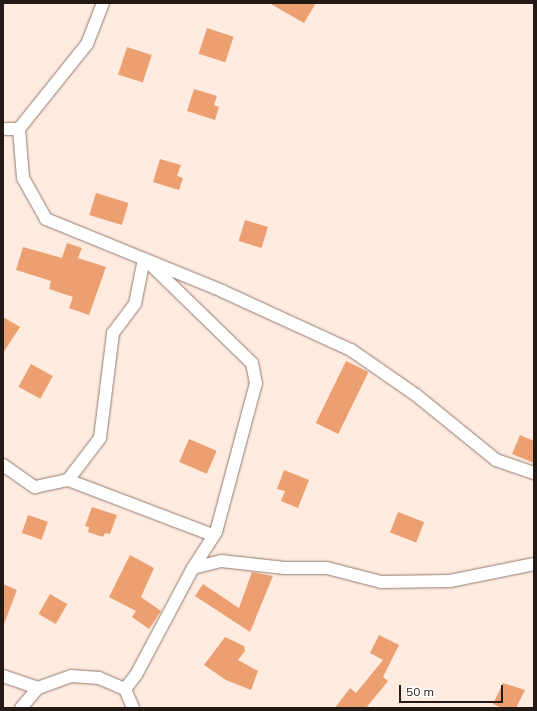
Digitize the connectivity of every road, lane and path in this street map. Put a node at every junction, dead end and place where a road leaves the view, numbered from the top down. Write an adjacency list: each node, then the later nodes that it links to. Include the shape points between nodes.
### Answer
1 (103, 3): 3 (street, via 87,44)
2 (3, 129): 3 (street)
3 (19, 129): 4 (street, via 23,178 46,219)
4 (144, 259): 6 (street, via 351,350 416,395 496,460); 7 (street, via 135,304 113,333 100,438); 8 (street, via 252,363 256,383)
5 (3, 464): 7 (street, via 35,487)
6 (534, 473)
7 (68, 480): 8 (street)
8 (213, 535): 10 (street)
9 (534, 564): 10 (street, via 450,581 381,582 327,568 285,568 221,561)
10 (193, 568): 13 (street, via 136,676)
11 (3, 676): 12 (street)
12 (38, 688): 13 (street, via 71,676 99,678); 14 (street)
13 (125, 689): 15 (street)
14 (21, 708)
15 (133, 708)

